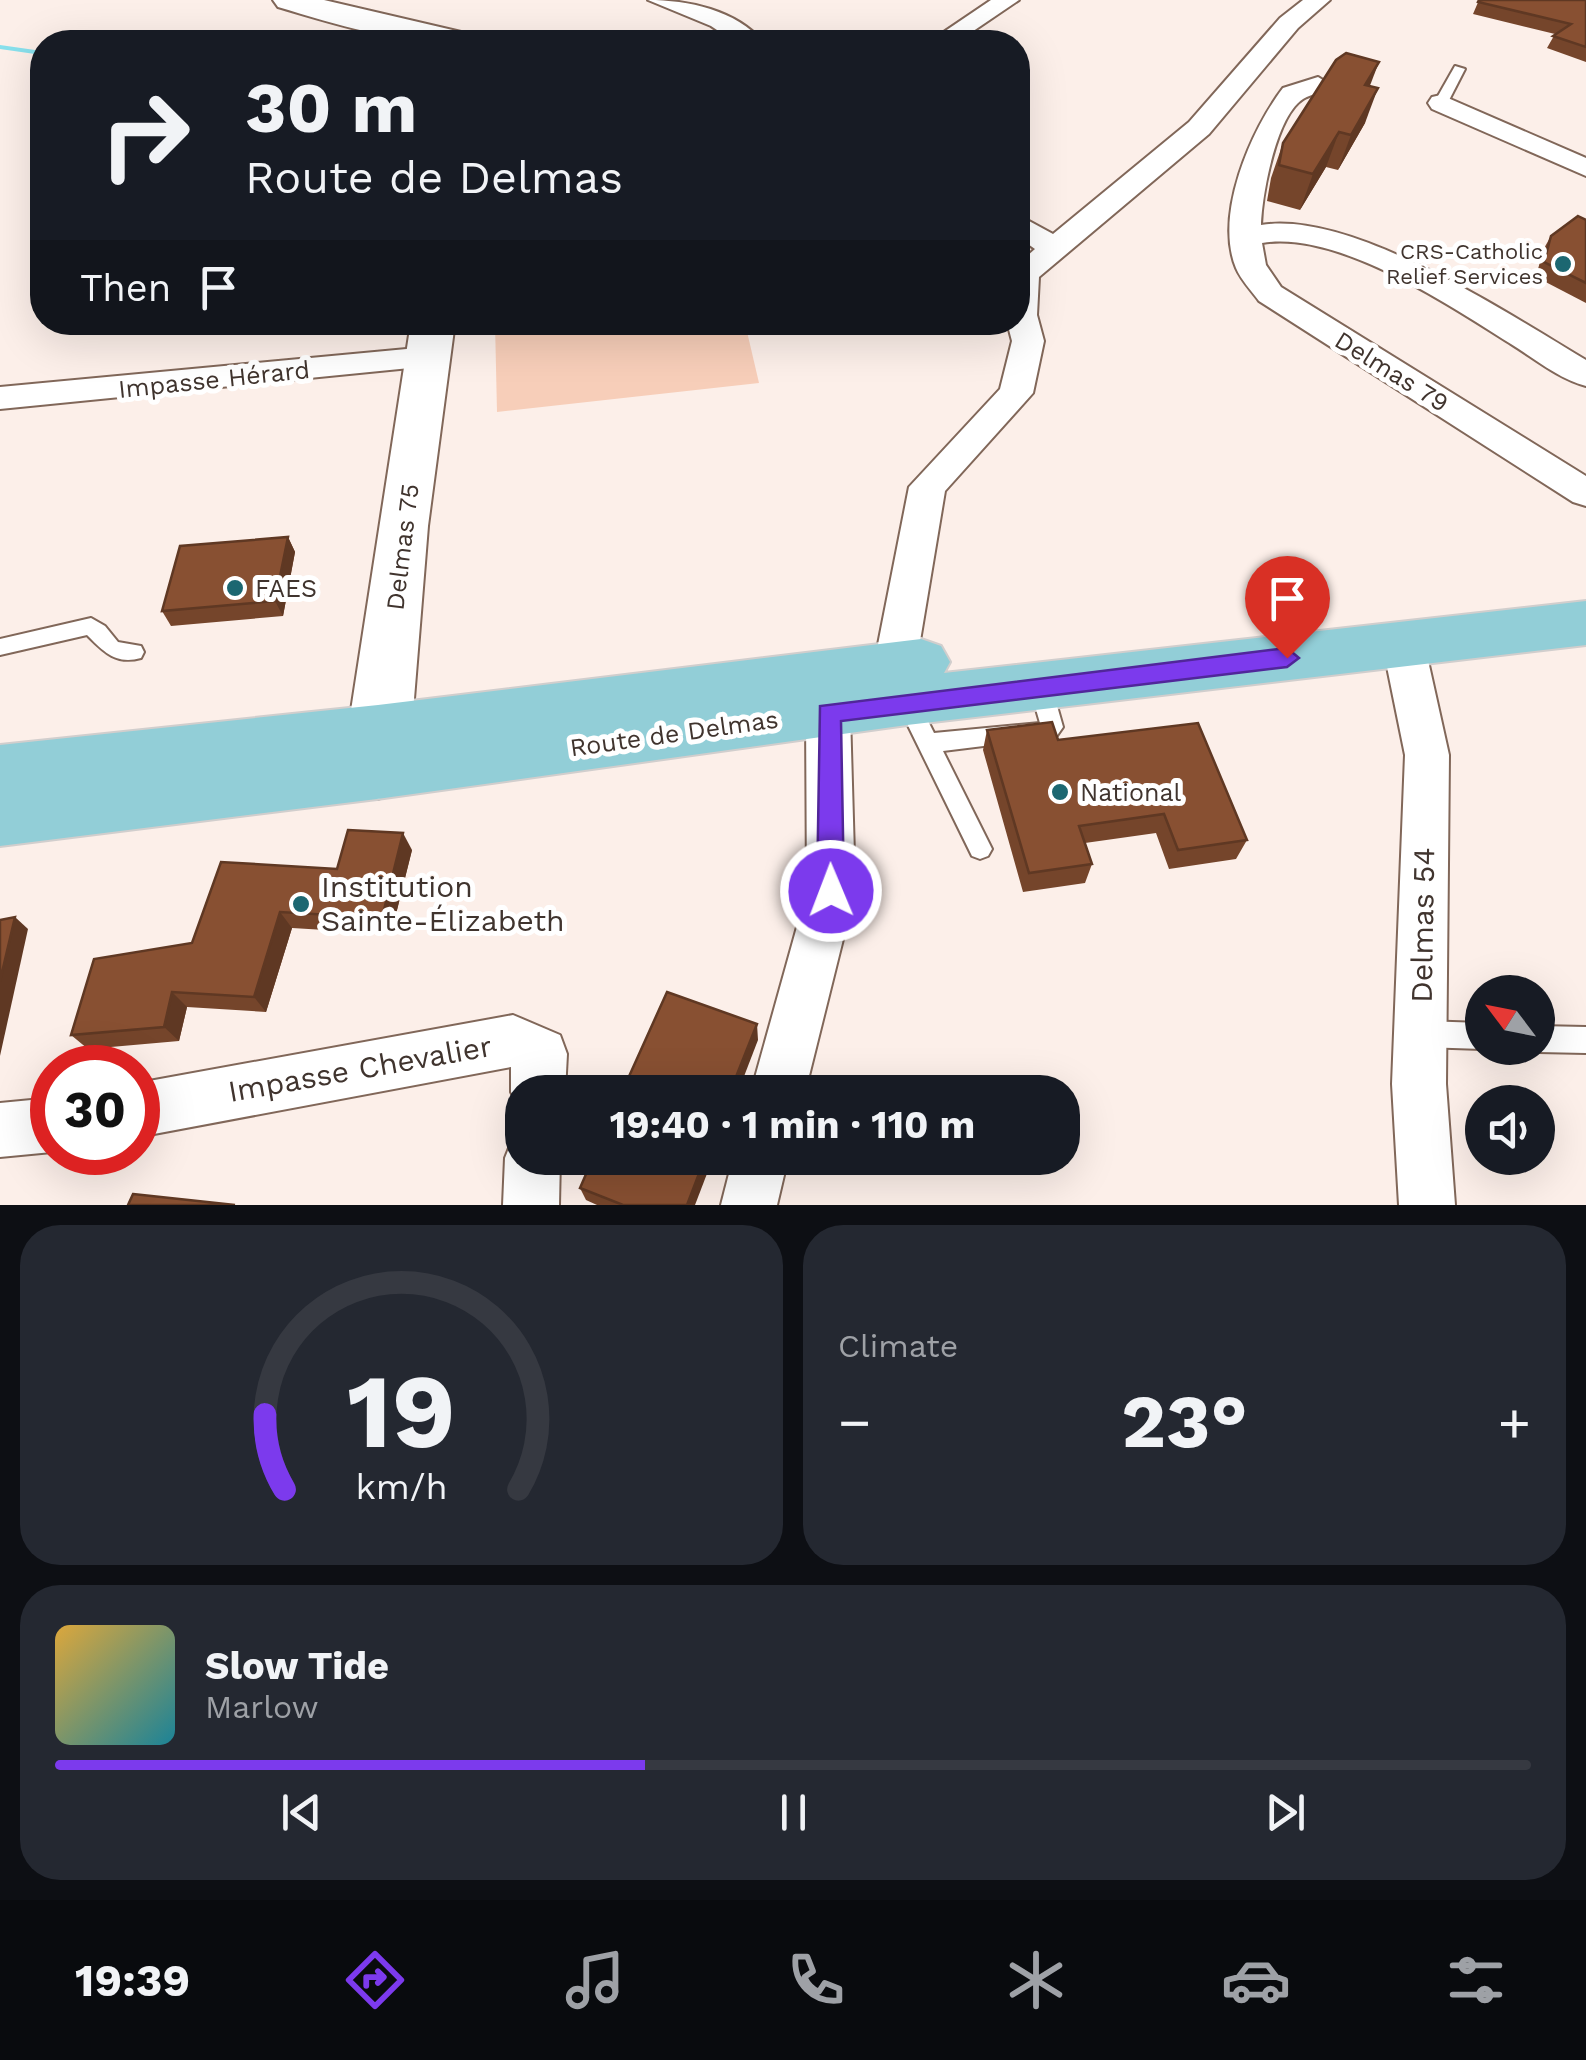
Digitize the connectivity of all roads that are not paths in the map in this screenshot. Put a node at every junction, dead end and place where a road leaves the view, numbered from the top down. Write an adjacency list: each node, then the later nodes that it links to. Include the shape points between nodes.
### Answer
1 (289, 0): 5 (street)
2 (660, 0): 6 (street)
3 (1007, 0): 7 (street)
4 (1318, 0): 14 (street, via 1289,23 1199,128)
5 (399, 30)
6 (733, 30)
7 (960, 30)
8 (1458, 69): 10 (lane)
9 (1318, 85): 12 (street, via 1287,100 1267,136)
10 (1441, 103): 11 (street)
11 (1586, 168)
12 (1246, 227): 18 (street, via 1322,238 1376,258); 20 (street, Delmas 79, via 1249,265 1270,294)
13 (1030, 232): 14 (street)
14 (1056, 250): 15 (street)
15 (1030, 270)
16 (1026, 335): 26 (street, via 1016,393 928,486)
17 (431, 340): 19 (street, Impasse Hérard); 28 (street, Delmas 75, via 402,526)
18 (1586, 376)
19 (0, 398)
20 (1586, 492)
21 (1586, 590): 26 (main road, Route de Delmas)
22 (1586, 623): 24 (main road, Route de Delmas)
23 (0, 647): 25 (lane, via 91,626 113,651)
24 (1404, 647): 26 (main road, Route de Delmas); 32 (street, Delmas 54, via 1427,755)
25 (134, 652)
26 (910, 703): 27 (main road, Route de Delmas); 28 (main road, Route de Delmas); 31 (lane)
27 (828, 713): 28 (main road, Route de Delmas); 37 (street, via 831,891)
28 (378, 752): 29 (main road, Route de Delmas); 30 (main road, Route de Delmas)
29 (0, 770)
30 (0, 818)
31 (980, 849)
32 (1421, 1034): 33 (lane); 45 (street, Delmas 54)
33 (1465, 1035)
34 (1555, 1039): 35 (lane)
35 (1586, 1040)
36 (540, 1075): 38 (street, Impasse Chevalier, via 542,1054 513,1041)
37 (782, 1075)
38 (160, 1106)
39 (30, 1127): 40 (street)
40 (0, 1130)
41 (532, 1175): 43 (street)
42 (756, 1175): 44 (street)
43 (531, 1205)
44 (748, 1205)
45 (1427, 1205)

